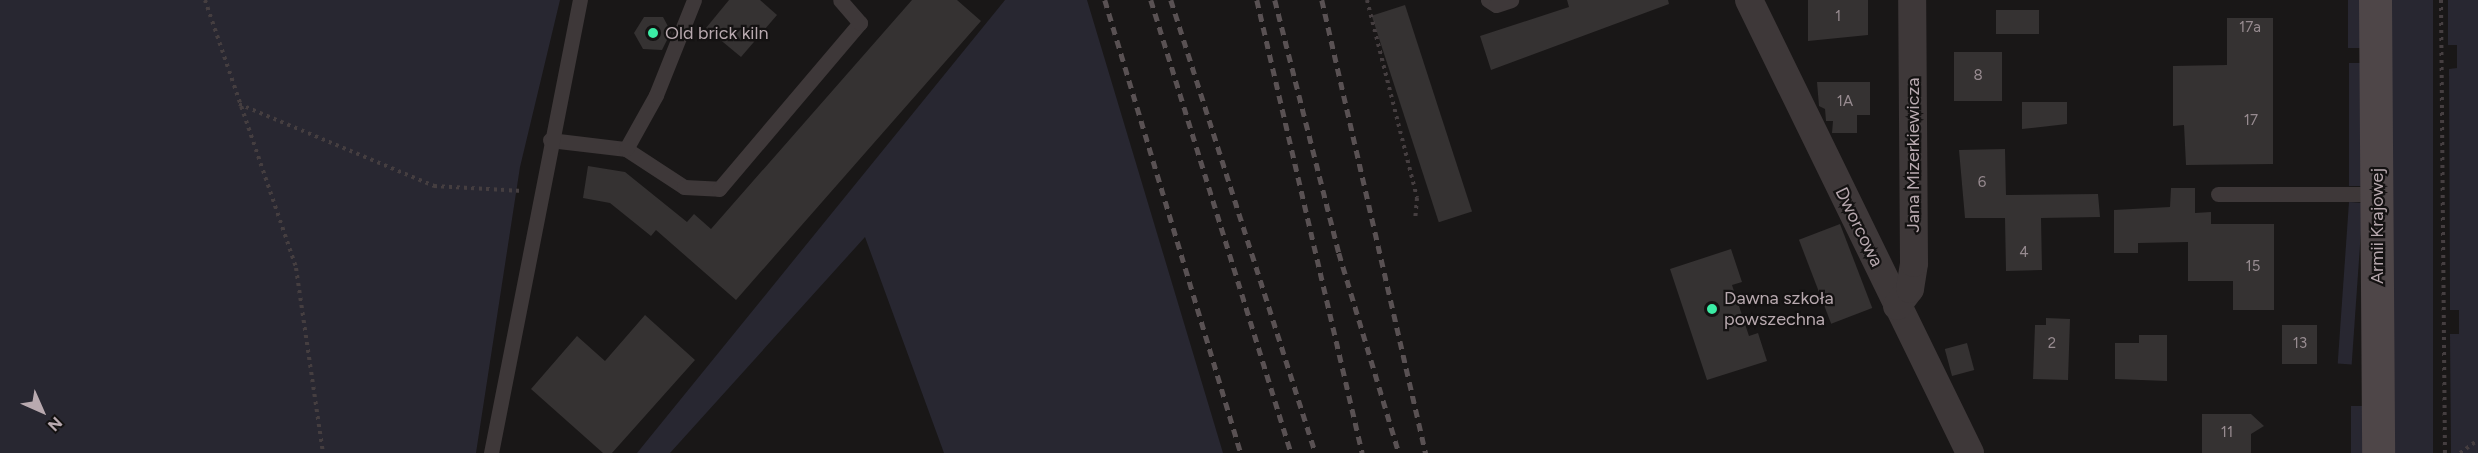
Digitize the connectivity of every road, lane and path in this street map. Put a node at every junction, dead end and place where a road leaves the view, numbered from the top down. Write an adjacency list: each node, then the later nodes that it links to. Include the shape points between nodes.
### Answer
1 (205, 0): 12 (path)
2 (580, 0): 13 (lane)
3 (694, 0): 14 (lane, via 656,95)
4 (840, 0): 14 (lane, via 860,23 719,189 684,187)
5 (1367, 0): 18 (path, via 1417,198)
6 (1488, 0): 7 (lane, via 1496,5)
7 (1511, 0)
8 (1749, 0): 19 (street, Dworcowa)
9 (1912, 0): 19 (street, Jana Mizerkiewicza, via 1914,263 1910,289)
10 (2375, 0): 17 (main road, Armii Krajowej)
11 (2441, 0): 25 (path)
12 (238, 104): 15 (path, via 434,186); 21 (path, via 296,268)
13 (550, 140): 14 (lane); 15 (lane)
14 (626, 149)
15 (539, 192): 22 (lane)
16 (2218, 194): 17 (lane)
17 (2377, 194): 24 (main road, Armii Krajowej)
18 (1415, 220)
19 (1897, 306): 23 (street, Dworcowa)
20 (2478, 440): 26 (path)
21 (323, 453)
22 (491, 453)
23 (1970, 453)
24 (2378, 453)
25 (2445, 453)
26 (2460, 453)

